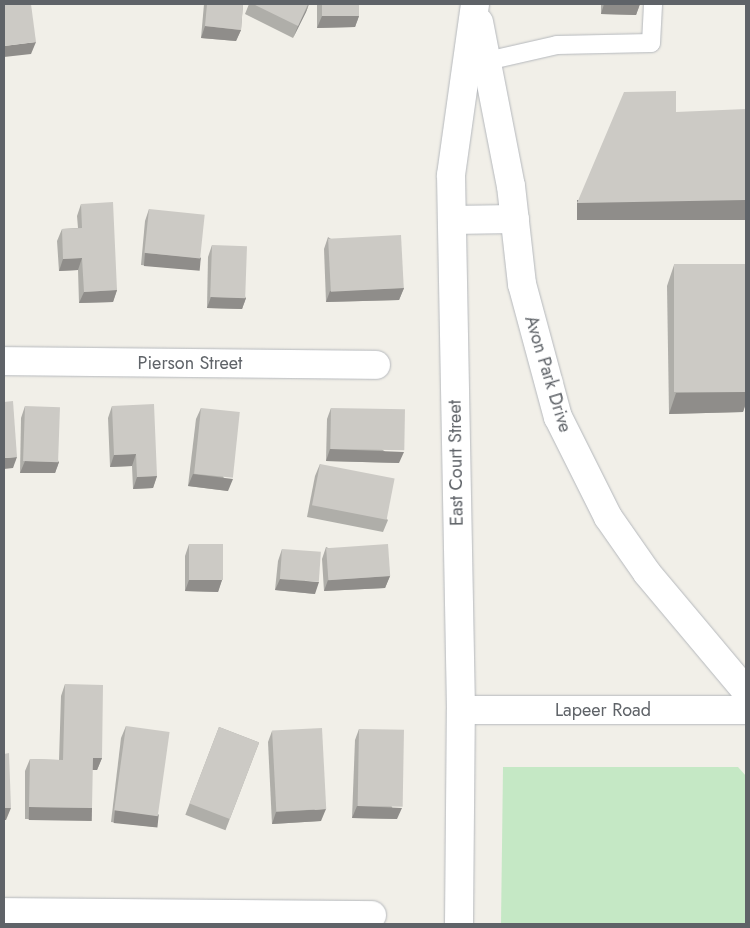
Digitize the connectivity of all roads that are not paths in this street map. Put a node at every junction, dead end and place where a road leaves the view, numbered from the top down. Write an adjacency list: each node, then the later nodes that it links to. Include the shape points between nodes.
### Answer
1 (475, 4): 3 (main road, Avon Park Drive); 5 (main road, East Court Street, via 451,175)
2 (652, 4): 3 (lane, via 651,43 557,45)
3 (487, 62): 4 (main road, Avon Park Drive)
4 (515, 219): 5 (main road); 8 (main road, Avon Park Drive, via 522,284 543,367 558,417 580,464 608,517 647,573)
5 (452, 220): 9 (main road, East Court Street)
6 (4, 361): 7 (main road, Pierson Street)
7 (376, 364)
8 (746, 692)
9 (461, 710): 10 (main road, Lapeer Road); 14 (main road, East Court Street)
10 (746, 710)
11 (4, 912): 13 (main road)
12 (372, 915): 13 (main road)
13 (117, 918)
14 (459, 924)

